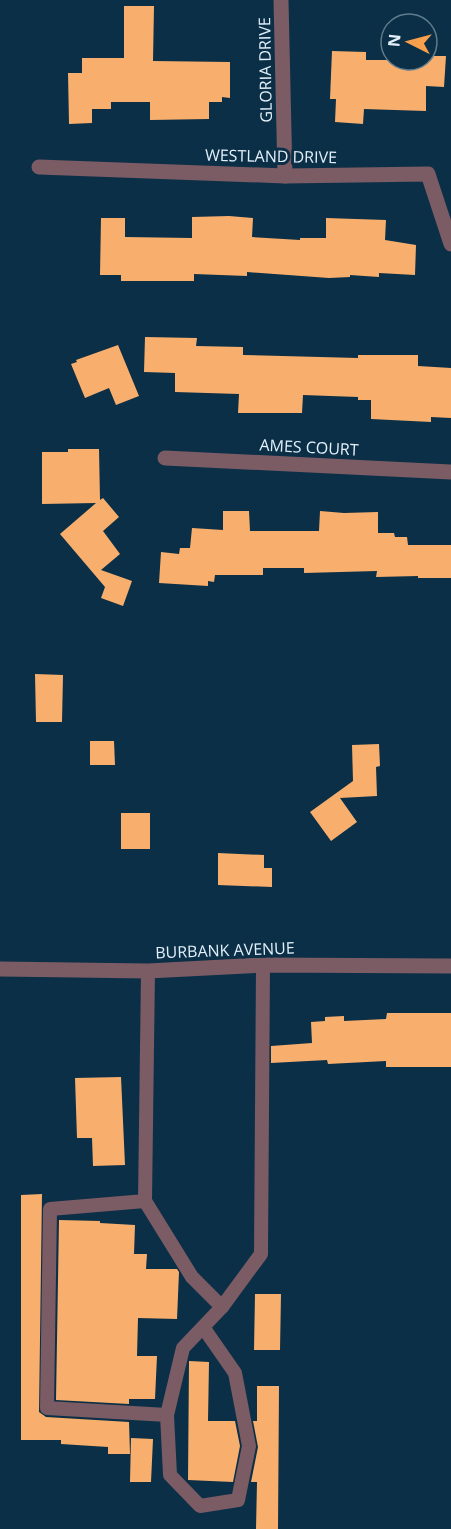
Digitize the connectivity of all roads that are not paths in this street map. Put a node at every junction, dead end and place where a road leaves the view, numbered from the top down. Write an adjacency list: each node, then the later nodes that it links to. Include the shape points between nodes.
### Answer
1 (281, 0): 3 (street, GLORIA DRIVE)
2 (39, 167): 3 (street, WESTLAND DRIVE)
3 (285, 176): 4 (street, WESTLAND DRIVE, via 428,174)
4 (451, 244)
5 (165, 458): 6 (street, AMES COURT)
6 (451, 472)
7 (264, 965): 8 (street, BURBANK AVENUE); 10 (street, BURBANK AVENUE); 12 (lane, via 261,1254)
8 (451, 966)
9 (0, 969): 10 (street, BURBANK AVENUE)
10 (148, 971): 11 (lane)
11 (145, 1201): 12 (lane, via 192,1277); 14 (lane, via 50,1209 47,1408)
12 (222, 1307): 13 (lane)
13 (203, 1327): 14 (lane, via 183,1348); 14 (lane, via 235,1373 249,1446 238,1500 200,1506 170,1475)
14 (167, 1415)

